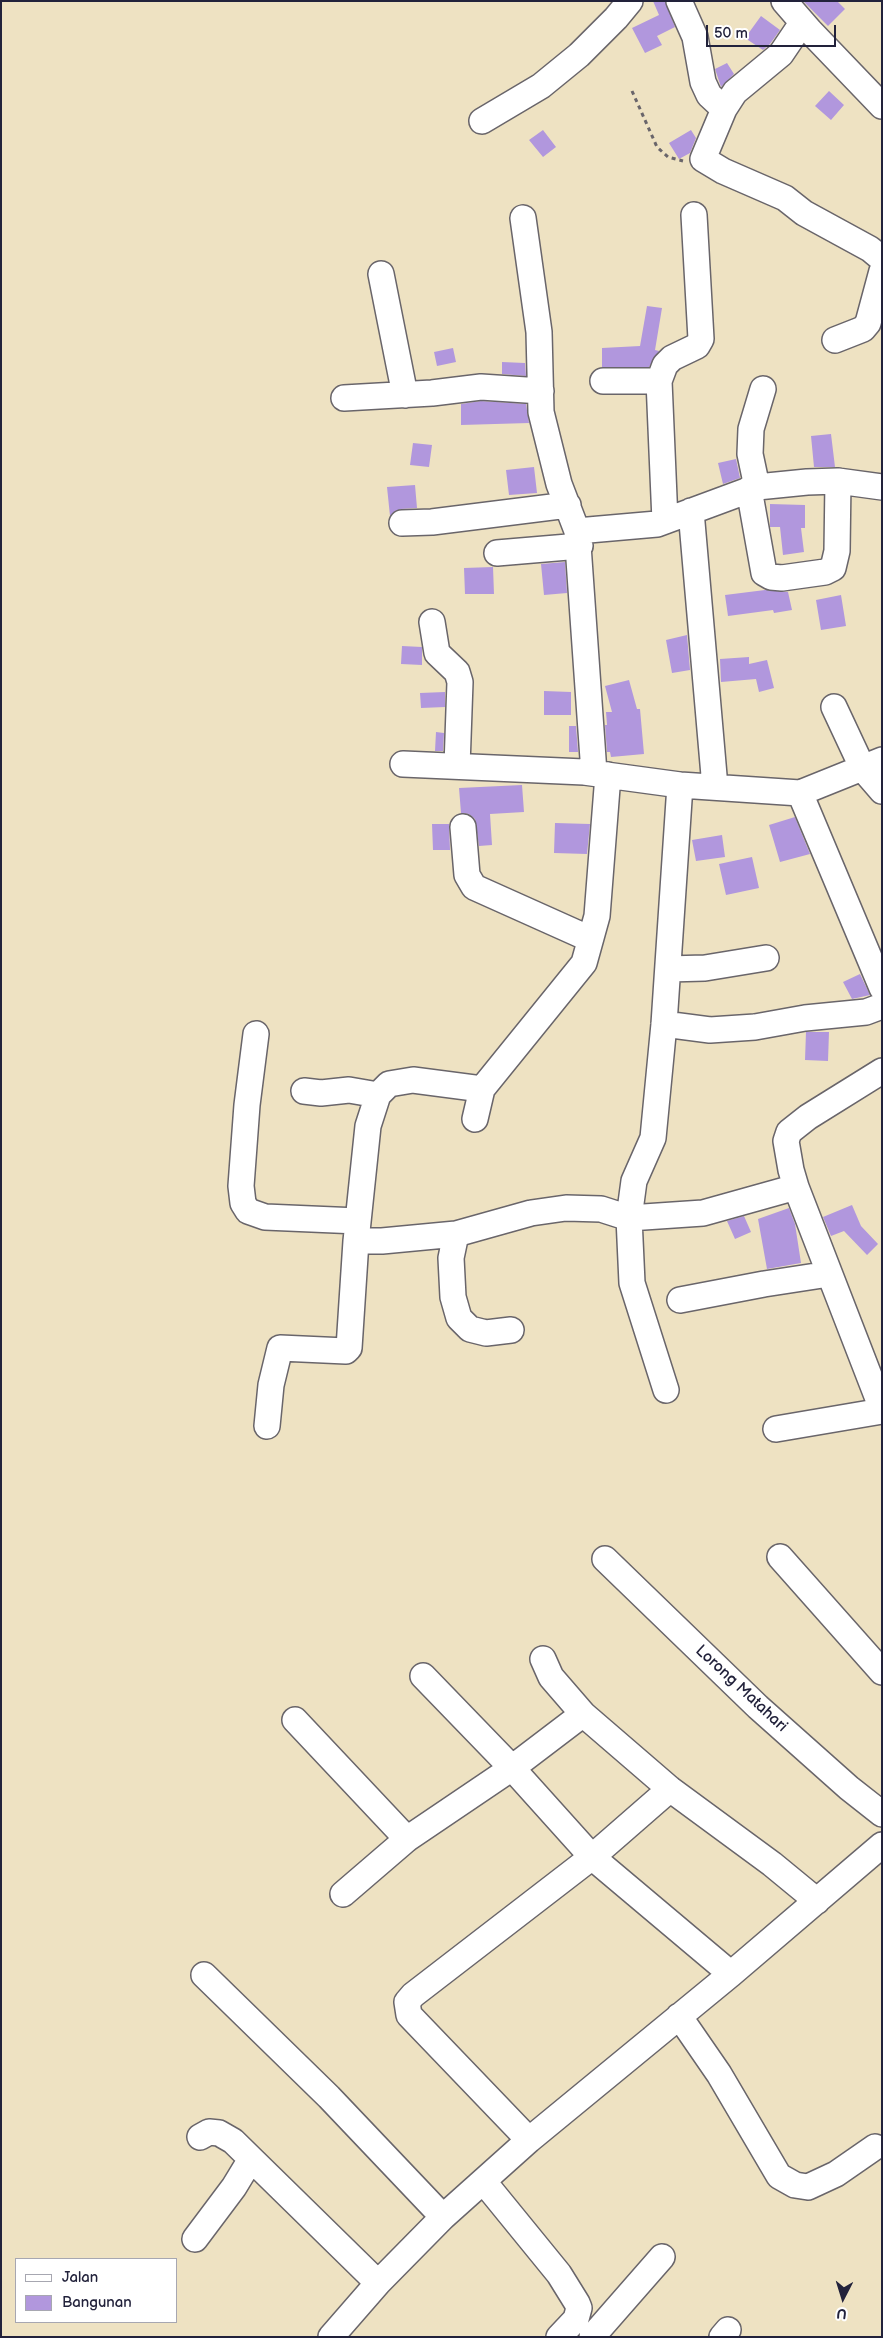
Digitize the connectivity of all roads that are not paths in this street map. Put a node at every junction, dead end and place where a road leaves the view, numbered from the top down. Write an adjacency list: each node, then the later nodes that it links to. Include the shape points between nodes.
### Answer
1 (630, 1): 7 (street, via 579,55 549,79)
2 (679, 1): 6 (street, via 695,38 703,82 709,95)
3 (784, 1): 4 (street)
4 (802, 23): 5 (street); 6 (street, via 781,54 735,92)
5 (882, 106)
6 (724, 109): 10 (street, via 703,158 723,171 785,198 804,213 870,249)
7 (482, 122)
8 (694, 215): 15 (street, via 701,339 697,346 665,365)
9 (523, 218): 17 (street, via 539,332)
10 (882, 259)
11 (882, 271): 13 (street, via 868,323 863,329)
12 (382, 274): 18 (street)
13 (835, 340)
14 (603, 381): 15 (street)
15 (659, 381): 25 (street)
16 (763, 389): 21 (street, via 751,429)
17 (541, 391): 18 (street, via 481,387); 23 (street, via 541,412 559,484)
18 (405, 396): 19 (street)
19 (344, 398)
20 (838, 481): 21 (street); 21 (street, via 837,551 833,568 782,578 771,578 764,573); 22 (street)
21 (753, 488): 24 (street)
22 (882, 488)
23 (568, 505): 26 (street); 27 (street)
24 (691, 511): 25 (street); 36 (street)
25 (665, 521): 27 (street)
26 (402, 523)
27 (578, 539): 28 (street); 34 (street)
28 (497, 553)
29 (432, 622): 33 (street, via 437,652 457,672 460,682)
30 (834, 707): 32 (street)
31 (403, 764): 33 (street)
32 (872, 764): 37 (street); 38 (street)
33 (457, 766): 34 (street)
34 (601, 774): 35 (street); 40 (street, via 597,916)
35 (680, 785): 36 (street); 42 (street)
36 (715, 787): 38 (street)
37 (882, 791)
38 (800, 793): 43 (street)
39 (462, 827): 40 (street, via 467,875 474,887)
40 (590, 939): 48 (street, via 584,963)
41 (766, 958): 42 (street, via 705,968)
42 (668, 969): 45 (street)
43 (882, 988)
44 (882, 1006): 45 (street, via 866,1012 755,1027 710,1030)
45 (664, 1024): 53 (street, via 653,1138 634,1181)
46 (256, 1034): 54 (street, via 247,1106 241,1186 243,1203 248,1211 265,1217)
47 (882, 1072): 52 (street, via 789,1132 786,1150)
48 (482, 1089): 50 (street, via 413,1080 389,1084); 51 (street)
49 (304, 1091): 50 (street, via 349,1090)
50 (378, 1095): 54 (street, via 368,1126)
51 (476, 1119)
52 (796, 1187): 53 (street, via 703,1213); 56 (street)
53 (629, 1218): 55 (street, via 601,1209 566,1208 531,1213); 59 (street, via 632,1283)
54 (357, 1231): 55 (street, via 382,1241); 61 (street, via 349,1348 346,1351 280,1348 271,1385)
55 (456, 1234): 58 (street, via 451,1258 453,1296 459,1318 470,1329 486,1333)
56 (829, 1274): 57 (street); 60 (street)
57 (680, 1300)
58 (511, 1330)
59 (666, 1390)
60 (882, 1410): 62 (street)
61 (267, 1426)
62 (776, 1429)
63 (780, 1557): 66 (street)
64 (605, 1559): 72 (street, Lorong Matahari, via 758,1707)
65 (544, 1659): 68 (street, via 551,1677)
66 (882, 1672)
67 (423, 1676): 70 (street)
68 (583, 1714): 70 (street); 71 (street)
69 (295, 1720): 73 (street)
70 (512, 1768): 73 (street); 75 (street)
71 (670, 1789): 75 (street); 77 (street)
72 (882, 1814)
73 (407, 1839): 76 (street)
74 (881, 1847): 77 (street)
75 (592, 1857): 78 (street); 82 (street, via 413,1994 407,2002 409,2015)
76 (343, 1894)
77 (817, 1901): 78 (street)
78 (731, 1974): 80 (street)
79 (204, 1975): 86 (street, via 329,2097)
80 (679, 2016): 82 (street); 83 (street, via 719,2074 779,2176 808,2186 836,2174)
81 (200, 2137): 84 (street, via 209,2132 219,2133 233,2141)
82 (528, 2140): 85 (street)
83 (875, 2147)
84 (251, 2159): 87 (street); 89 (street)
85 (484, 2182): 86 (street); 91 (street, via 559,2274 577,2303 579,2314)
86 (443, 2217): 89 (street)
87 (196, 2239)
88 (662, 2257): 92 (street)
89 (378, 2282): 90 (street)
90 (331, 2337)
91 (559, 2337)
92 (592, 2337)

